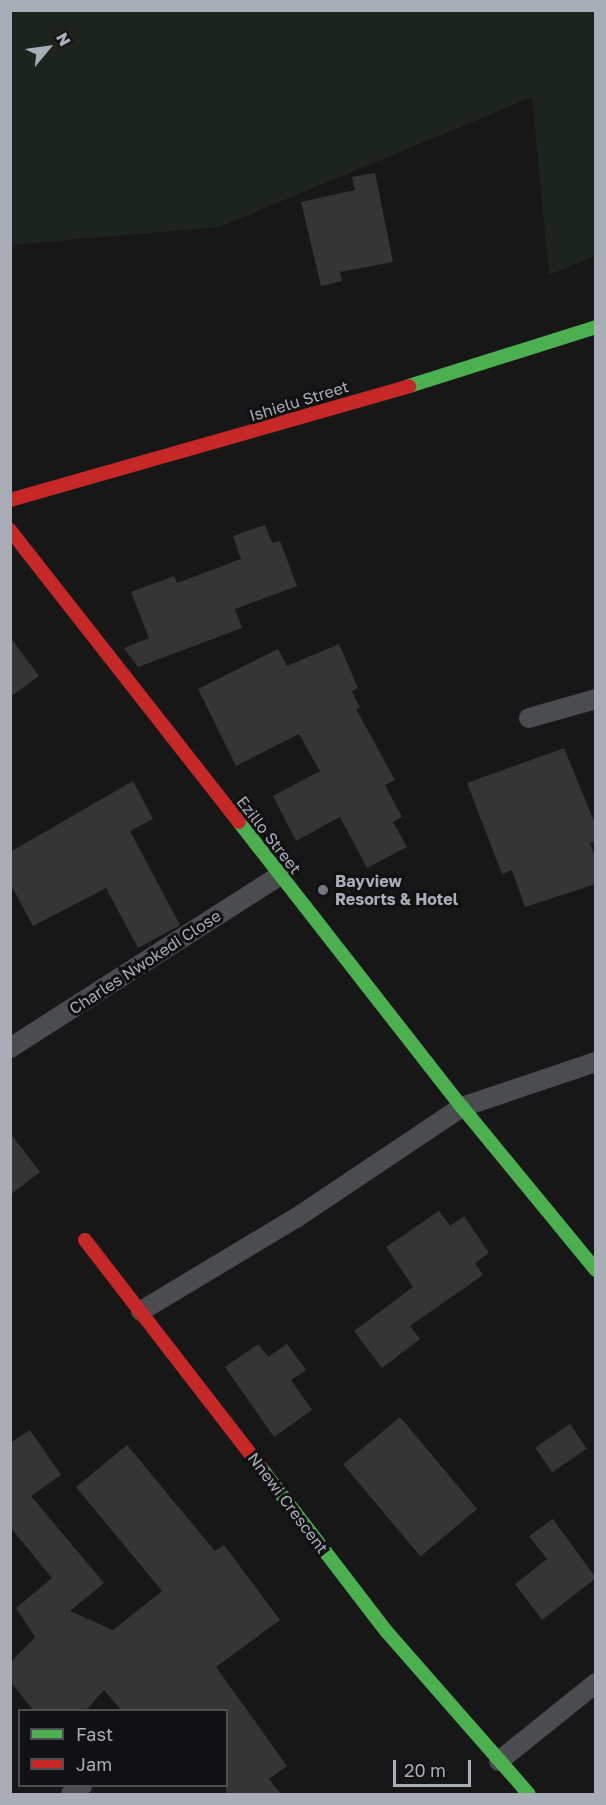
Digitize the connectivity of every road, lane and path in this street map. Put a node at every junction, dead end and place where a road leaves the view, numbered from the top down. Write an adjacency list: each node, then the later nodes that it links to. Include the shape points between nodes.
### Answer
1 (596, 327): 2 (street, Ishielu Street, via 471,368)
2 (10, 500)
3 (10, 530): 6 (street, Ezillo Street)
4 (596, 699): 5 (street)
5 (529, 718)
6 (280, 875): 7 (street, Charles Nwokedi Close); 9 (street, Ezillo Street)
7 (10, 1048)
8 (596, 1062): 9 (street)
9 (462, 1107): 11 (street, Ezillo Street); 12 (street, via 296,1218)
10 (85, 1240): 12 (street, Nnewi Crescent)
11 (596, 1269)
12 (141, 1311): 14 (street, Nnewi Crescent, via 387,1632)
13 (596, 1683): 14 (street)
14 (500, 1761): 15 (street, Nnewi Crescent)
15 (529, 1794)

